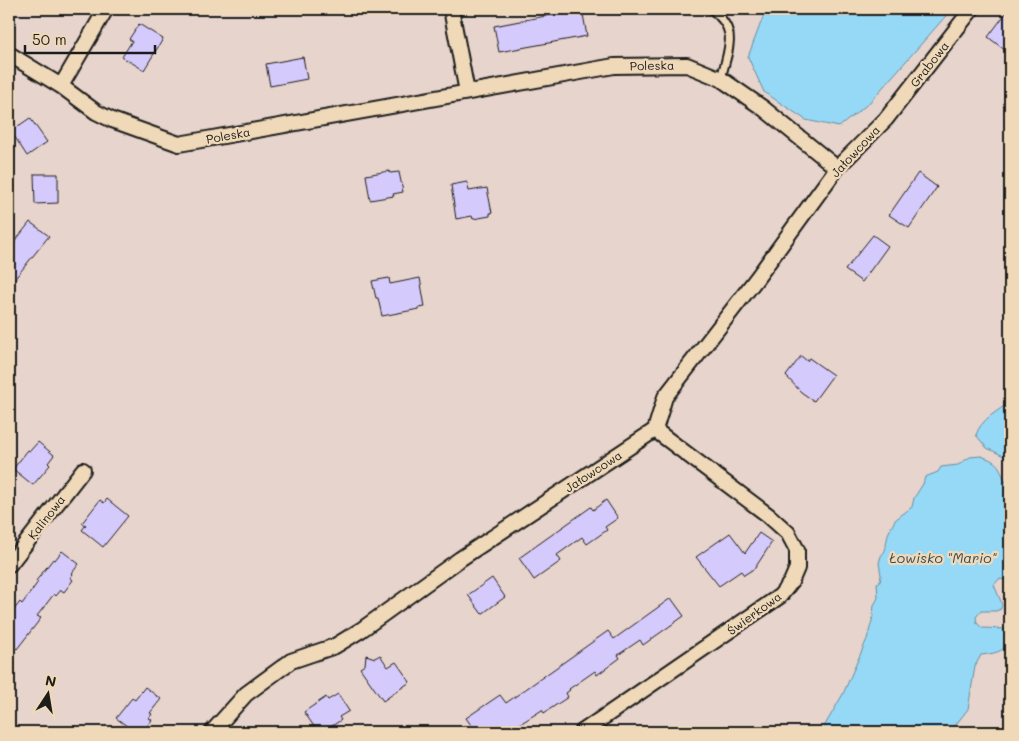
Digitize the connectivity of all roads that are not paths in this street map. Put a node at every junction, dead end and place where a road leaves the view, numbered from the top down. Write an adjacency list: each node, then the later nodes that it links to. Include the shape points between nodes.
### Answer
1 (106, 9): 7 (street)
2 (451, 9): 8 (street)
3 (711, 9): 6 (lane, via 722,18 730,39)
4 (972, 9): 9 (street, Grabowa)
5 (9, 54): 7 (street, Poleska)
6 (721, 79): 8 (street, Poleska, via 687,65 622,65); 10 (street, Poleska, via 763,108)
7 (61, 86): 8 (street, Poleska, via 112,120 179,144)
8 (467, 92)
9 (886, 119): 10 (street, Jałowcowa)
10 (837, 168): 11 (street, Jałowcowa, via 665,397)
11 (655, 430): 14 (street, Jałowcowa, via 460,559 361,630 335,646 290,661 246,694); 15 (street, Świerkowa, via 788,533 797,550 797,568 780,596)
12 (83, 470): 13 (street, Kalinowa)
13 (9, 565)
14 (212, 732)
15 (582, 732)

